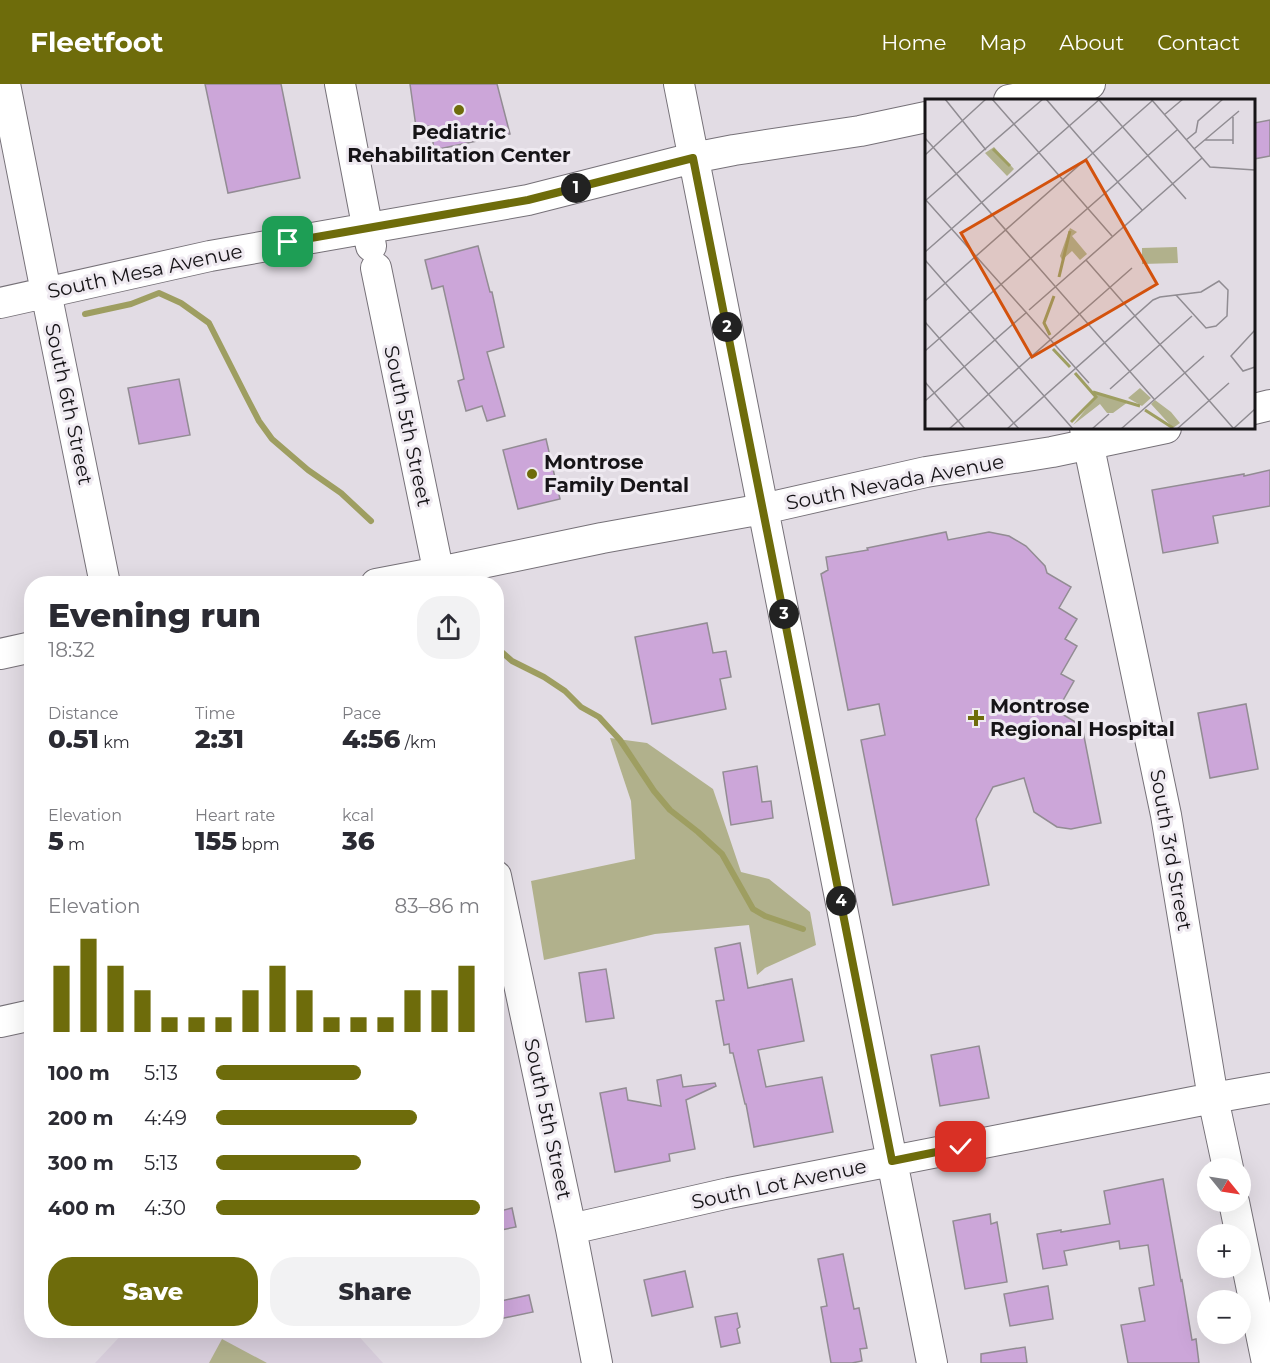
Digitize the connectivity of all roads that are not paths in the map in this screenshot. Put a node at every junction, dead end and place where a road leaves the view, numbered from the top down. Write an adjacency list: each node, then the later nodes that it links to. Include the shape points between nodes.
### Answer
1 (5, 84): 9 (street, South 6th Street)
2 (340, 84): 8 (street, South 5th Street)
3 (679, 84): 7 (street)
4 (1090, 84): 5 (street)
5 (1016, 96)
6 (925, 117): 7 (street, South Mesa Avenue)
7 (693, 158): 8 (street, South Mesa Avenue, via 528,200); 15 (street)
8 (371, 247): 9 (street, South Mesa Avenue, via 210,256); 17 (street, South 5th Street)
9 (46, 292): 10 (street, South Mesa Avenue); 16 (street, South 6th Street)
10 (0, 303)
11 (1270, 405): 12 (street)
12 (1255, 409)
13 (1156, 429): 14 (street, South Nevada Avenue)
14 (1087, 436): 15 (street, South Nevada Avenue, via 1052,452 926,472); 25 (street, South 3rd Street, via 1166,815)
15 (763, 509): 18 (street, South Nevada Avenue, via 602,538); 27 (street)
16 (103, 576)
17 (440, 576)
18 (448, 576)
19 (24, 649): 20 (street)
20 (0, 654)
21 (504, 935): 29 (street, South 5th Street)
22 (24, 1017): 23 (street)
23 (0, 1022)
24 (1270, 1088): 25 (street, South Lot Avenue)
25 (1213, 1098): 26 (street, South 3rd Street); 27 (street, South Lot Avenue)
26 (1226, 1158)
27 (892, 1161): 29 (street, South Lot Avenue); 31 (street)
28 (1236, 1212): 32 (street)
29 (571, 1229): 30 (street, South 5th Street)
30 (597, 1363)
31 (932, 1363)
32 (1267, 1363)

